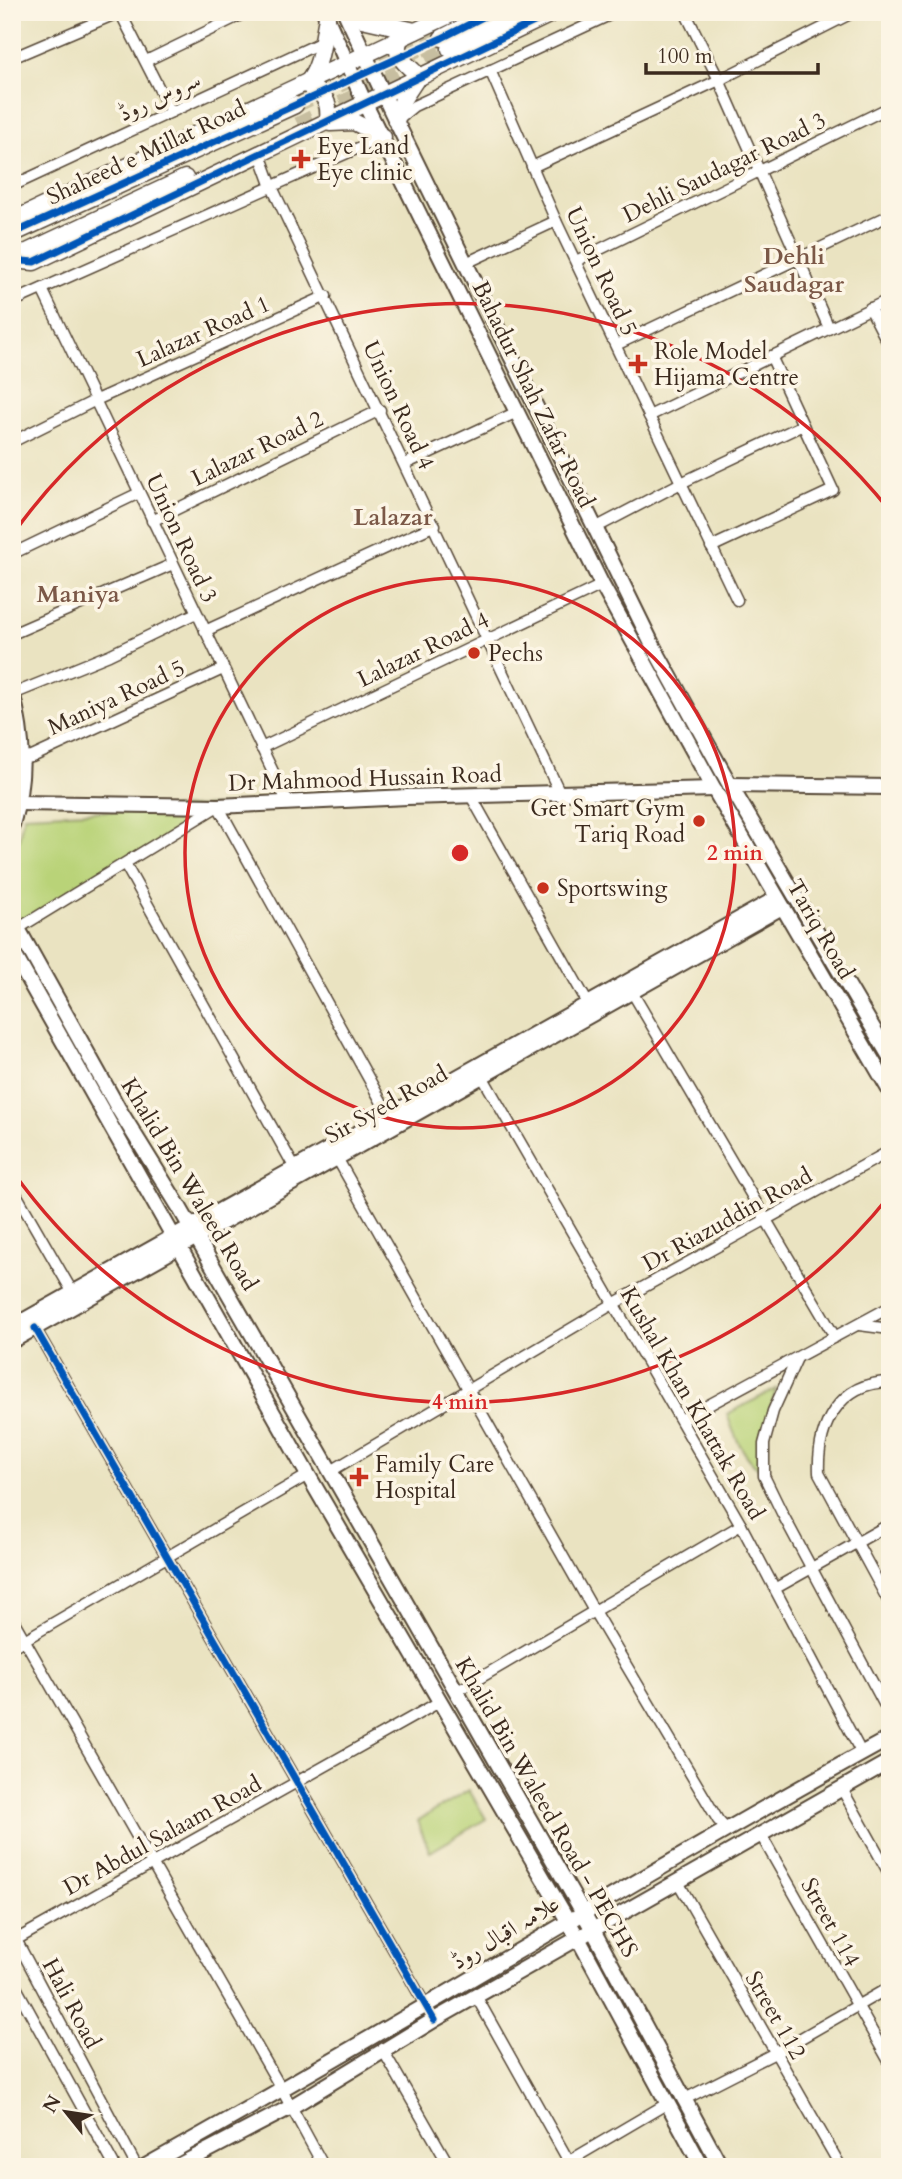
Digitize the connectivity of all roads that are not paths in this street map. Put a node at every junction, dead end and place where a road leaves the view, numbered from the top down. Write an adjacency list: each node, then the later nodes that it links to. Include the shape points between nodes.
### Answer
1 (120, 12): 18 (street); 19 (street)
2 (247, 12): 19 (street)
3 (345, 12): 13 (main road, Bahadur Shah Zafar Road)
4 (387, 12): 13 (street)
5 (456, 12): 14 (main road)
6 (493, 12): 7 (main road, via 446,43)
7 (528, 12)
8 (555, 12): 22 (main road)
9 (616, 12): 21 (street)
10 (685, 12): 23 (street)
11 (855, 12): 23 (street)
12 (326, 15): 16 (main road); 20 (main road, Bahadur Shah Zafar Road)
13 (357, 21): 14 (main road); 17 (main road, Bahadur Shah Zafar Road)
14 (417, 31): 15 (main road)
15 (401, 38): 17 (main road); 22 (main road, via 398,54)
16 (322, 42): 24 (main road, via 314,75); 29 (street, سروس روڈ)
17 (366, 57): 20 (main road); 25 (main road, Bahadur Shah Zafar Road)
18 (12, 58)
19 (146, 61): 29 (street)
20 (348, 65): 24 (main road); 26 (main road, Bahadur Shah Zafar Road)
21 (490, 70): 30 (street, via 414,106); 35 (street, Union Road 5)
22 (423, 76): 25 (main road); 30 (main road, via 411,84)
23 (719, 80): 35 (street); 36 (street)
24 (306, 84): 31 (main road, via 327,100); 41 (main road, via 22,216)
25 (383, 94): 26 (main road); 30 (main road, Bahadur Shah Zafar Road)
26 (365, 103): 31 (main road); 33 (main road, Bahadur Shah Zafar Road)
27 (295, 105): 42 (main road, Shaheed e Millat Road)
28 (890, 107): 36 (street, Dehli Saudagar Road 3)
29 (171, 112): 37 (street, سروس روڈ)
30 (396, 121): 46 (main road, Bahadur Shah Zafar Road)
31 (326, 122): 33 (main road, via 354,122); 34 (main road)
32 (298, 125): 44 (main road, Shaheed e Millat Road)
33 (383, 137): 38 (street); 58 (main road, Bahadur Shah Zafar Road)
34 (260, 154): 38 (street, Union Road 4); 44 (main road, via 34,262)
35 (532, 167): 40 (street, Union Road 5)
36 (759, 171): 43 (street); 45 (street, Dehli Saudagar Road 3)
37 (12, 186)
38 (272, 187): 47 (street); 48 (street, Union Road 4)
39 (890, 215): 43 (street)
40 (556, 221): 45 (street, Union Road 5); 46 (street)
41 (12, 228)
42 (12, 234)
43 (799, 257): 52 (street); 53 (street)
44 (12, 259)
45 (576, 261): 53 (street, Union Road 5)
46 (466, 263): 67 (main road, Bahadur Shah Zafar Road)
47 (42, 289): 50 (street); 56 (street, Union Road 3)
48 (326, 296): 56 (street, Lalazar Road 1); 57 (street, Union Road 4)
49 (890, 299): 51 (street)
50 (12, 302)
51 (870, 308): 52 (street); 54 (street)
52 (829, 328): 55 (street)
53 (616, 345): 59 (street, Union Road 5)
54 (890, 347)
55 (771, 356): 59 (street); 60 (street)
56 (96, 400): 61 (street, Lalazar Road 1); 64 (street, Union Road 3)
57 (380, 410): 62 (street, Union Road 4); 65 (street, Lalazar Road 2)
58 (517, 412): 62 (street); 71 (main road, Bahadur Shah Zafar Road)
59 (649, 416): 63 (street, Union Road 5)
60 (803, 425): 63 (street); 68 (street, via 833,490)
61 (12, 442)
62 (405, 464): 66 (street, Union Road 4)
63 (681, 483): 67 (street); 68 (street, Union Road 5)
64 (139, 493): 65 (street, Union Road 3); 69 (street)
65 (152, 521): 70 (street, Union Road 3)
66 (435, 525): 74 (street); 76 (street, Union Road 4)
67 (595, 528): 81 (main road, Bahadur Shah Zafar Road)
68 (711, 547): 72 (street, Union Road 5)
69 (12, 554)
70 (173, 564): 73 (street, Union Road 3); 75 (street)
71 (602, 584): 76 (street, Lalazar Road 4); 83 (main road, Bahadur Shah Zafar Road)
72 (737, 600)
73 (196, 613): 74 (street, Union Road 3); 78 (street, via 109,655)
74 (205, 631): 77 (street, Union Road 3)
75 (12, 634)
76 (488, 639): 79 (street, Lalazar Road 4); 84 (street, Union Road 4)
77 (223, 669): 79 (street, Union Road 3); 80 (street, Maniya Road 5)
78 (13, 693): 80 (main road)
79 (261, 748): 87 (street, Union Road 3)
80 (24, 758): 86 (main road)
81 (730, 785): 82 (main road); 96 (main road, Tariq Road)
82 (890, 787)
83 (714, 789): 84 (main road, Dr Mahmood Hussain Road); 91 (main road, Tariq Road)
84 (560, 793): 85 (main road, Dr Mahmood Hussain Road)
85 (471, 796): 87 (main road, Dr Mahmood Hussain Road); 95 (street)
86 (19, 803): 88 (main road, Dr Mahmood Hussain Road); 89 (main road)
87 (288, 803): 88 (main road, Dr Mahmood Hussain Road)
88 (218, 806): 90 (street); 99 (street)
89 (12, 825)
90 (125, 864): 92 (street); 102 (street)
91 (780, 902): 94 (main road, Sir Syed Road); 95 (main road, Sir Syed Road); 98 (main road, Tariq Road)
92 (14, 927): 104 (main road, Khalid Bin Waleed Road)
93 (12, 951): 105 (main road, Khalid Bin Waleed Road)
94 (632, 992): 95 (main road, Sir Syed Road); 106 (street)
95 (591, 1008): 97 (main road, Sir Syed Road); 99 (main road, Sir Syed Road)
96 (890, 1057)
97 (482, 1076): 99 (main road, Sir Syed Road); 110 (street, Kushal Khan Khattak Road)
98 (890, 1091)
99 (392, 1120): 101 (main road, Sir Syed Road); 102 (main road, Sir Syed Road)
100 (890, 1151): 106 (street, Dr Riazuddin Road)
101 (337, 1158): 102 (main road, Sir Syed Road); 121 (street)
102 (298, 1174): 107 (main road, Sir Syed Road)
103 (12, 1187): 109 (street)
104 (178, 1205): 105 (main road); 107 (main road, Khalid Bin Waleed Road)
105 (162, 1215): 108 (main road, Khalid Bin Waleed Road)
106 (765, 1219): 110 (street, Dr Riazuddin Road); 117 (street)
107 (196, 1238): 108 (main road, Sir Syed Road); 108 (main road, via 191,1248); 123 (main road, Khalid Bin Waleed Road)
108 (179, 1247): 109 (main road, Sir Syed Road); 112 (main road, Sir Syed Road); 124 (main road, Khalid Bin Waleed Road)
109 (73, 1293): 112 (main road, Sir Syed Road)
110 (612, 1304): 121 (street, Dr Riazuddin Road); 122 (street, Kushal Khan Khattak Road)
111 (890, 1307): 113 (street)
112 (54, 1311): 114 (main road, Sir Syed Road); 115 (main road, Sir Syed Road)
113 (859, 1324): 116 (street); 117 (street)
114 (12, 1327)
115 (35, 1328): 118 (main road, Sir Syed Road); 128 (street)
116 (890, 1329)
117 (835, 1337): 119 (street)
118 (12, 1341)
119 (797, 1358): 122 (street); 129 (street, via 772,1411 764,1444 764,1476)
120 (890, 1382): 127 (street, via 856,1389 842,1400 820,1444 819,1473)
121 (469, 1388): 123 (street, Dr Riazuddin Road); 132 (street)
122 (681, 1420): 126 (street, Kushal Khan Khattak Road)
123 (331, 1471): 136 (main road, Khalid Bin Waleed Road - PECHS)
124 (308, 1475): 128 (street); 137 (main road, Khalid Bin Waleed Road - PECHS)
125 (890, 1524): 127 (street)
126 (741, 1525): 130 (street, Kushal Khan Khattak Road); 132 (street)
127 (856, 1544): 129 (street); 131 (street)
128 (168, 1557): 134 (street); 143 (street)
129 (812, 1567): 130 (street); 138 (street)
130 (776, 1588): 140 (street, Kushal Khan Khattak Road)
131 (890, 1604)
132 (594, 1611): 136 (street); 145 (street)
133 (12, 1618): 134 (street)
134 (25, 1640): 135 (street); 147 (street)
135 (12, 1647)
136 (456, 1692): 150 (main road, Khalid Bin Waleed Road - PECHS)
137 (441, 1701): 143 (street, Dr Abdul Salaam Road); 151 (main road, Khalid Bin Waleed Road - PECHS)
138 (890, 1715)
139 (890, 1738): 140 (main road, علامہ اقبال روڈ)
140 (862, 1754): 145 (main road, علامہ اقبال روڈ)
141 (886, 1764): 142 (street); 144 (main road, علامہ اقبال روڈ)
142 (890, 1779)
143 (296, 1782): 147 (street, Dr Abdul Salaam Road); 159 (street)
144 (842, 1789): 146 (main road, علامہ اقبال روڈ); 148 (street)
145 (727, 1830): 150 (main road, علامہ اقبال روڈ)
146 (761, 1835): 149 (main road, علامہ اقبال روڈ); 158 (street, Street 114)
147 (152, 1864): 153 (street, Dr Abdul Salaam Road); 164 (street)
148 (890, 1875)
149 (678, 1882): 152 (main road, علامہ اقبال روڈ); 162 (street, Street 112)
150 (583, 1912): 151 (main road, علامہ اقبال روڈ); 152 (main road, Khalid Bin Waleed Road - PECHS)
151 (568, 1920): 154 (main road, Khalid Bin Waleed Road - PECHS); 159 (main road, علامہ اقبال روڈ)
152 (593, 1930): 154 (main road, علامہ اقبال روڈ); 165 (main road, Khalid Bin Waleed Road - PECHS)
153 (14, 1937): 170 (street, Hali Road)
154 (578, 1938): 157 (main road, علامہ اقبال روڈ); 165 (main road, Khalid Bin Waleed Road - PECHS)
155 (12, 1980): 169 (street, Hali Road)
156 (890, 1987): 158 (street)
157 (476, 1996): 160 (main road, علامہ اقبال روڈ); 168 (street)
158 (856, 2006): 162 (street); 163 (street, Street 114)
159 (425, 2007): 160 (street); 164 (main road, علامہ اقبال روڈ)
160 (434, 2020): 161 (main road, علامہ اقبال روڈ)
161 (384, 2052): 166 (main road, علامہ اقبال روڈ); 173 (street)
162 (775, 2053): 165 (street); 177 (street, Street 112)
163 (890, 2063)
164 (282, 2090): 166 (street); 171 (main road, علامہ اقبال روڈ)
165 (675, 2102): 168 (street); 175 (main road, Khalid Bin Waleed Road - PECHS); 176 (main road, Khalid Bin Waleed Road - PECHS)
166 (291, 2107): 167 (main road, علامہ اقبال روڈ); 172 (street)
167 (185, 2164)
168 (571, 2164): 174 (street)
169 (115, 2167)
170 (137, 2167)
171 (144, 2167)
172 (324, 2167)
173 (450, 2167)
174 (559, 2167)
175 (702, 2167)
176 (720, 2167)
177 (841, 2167)

